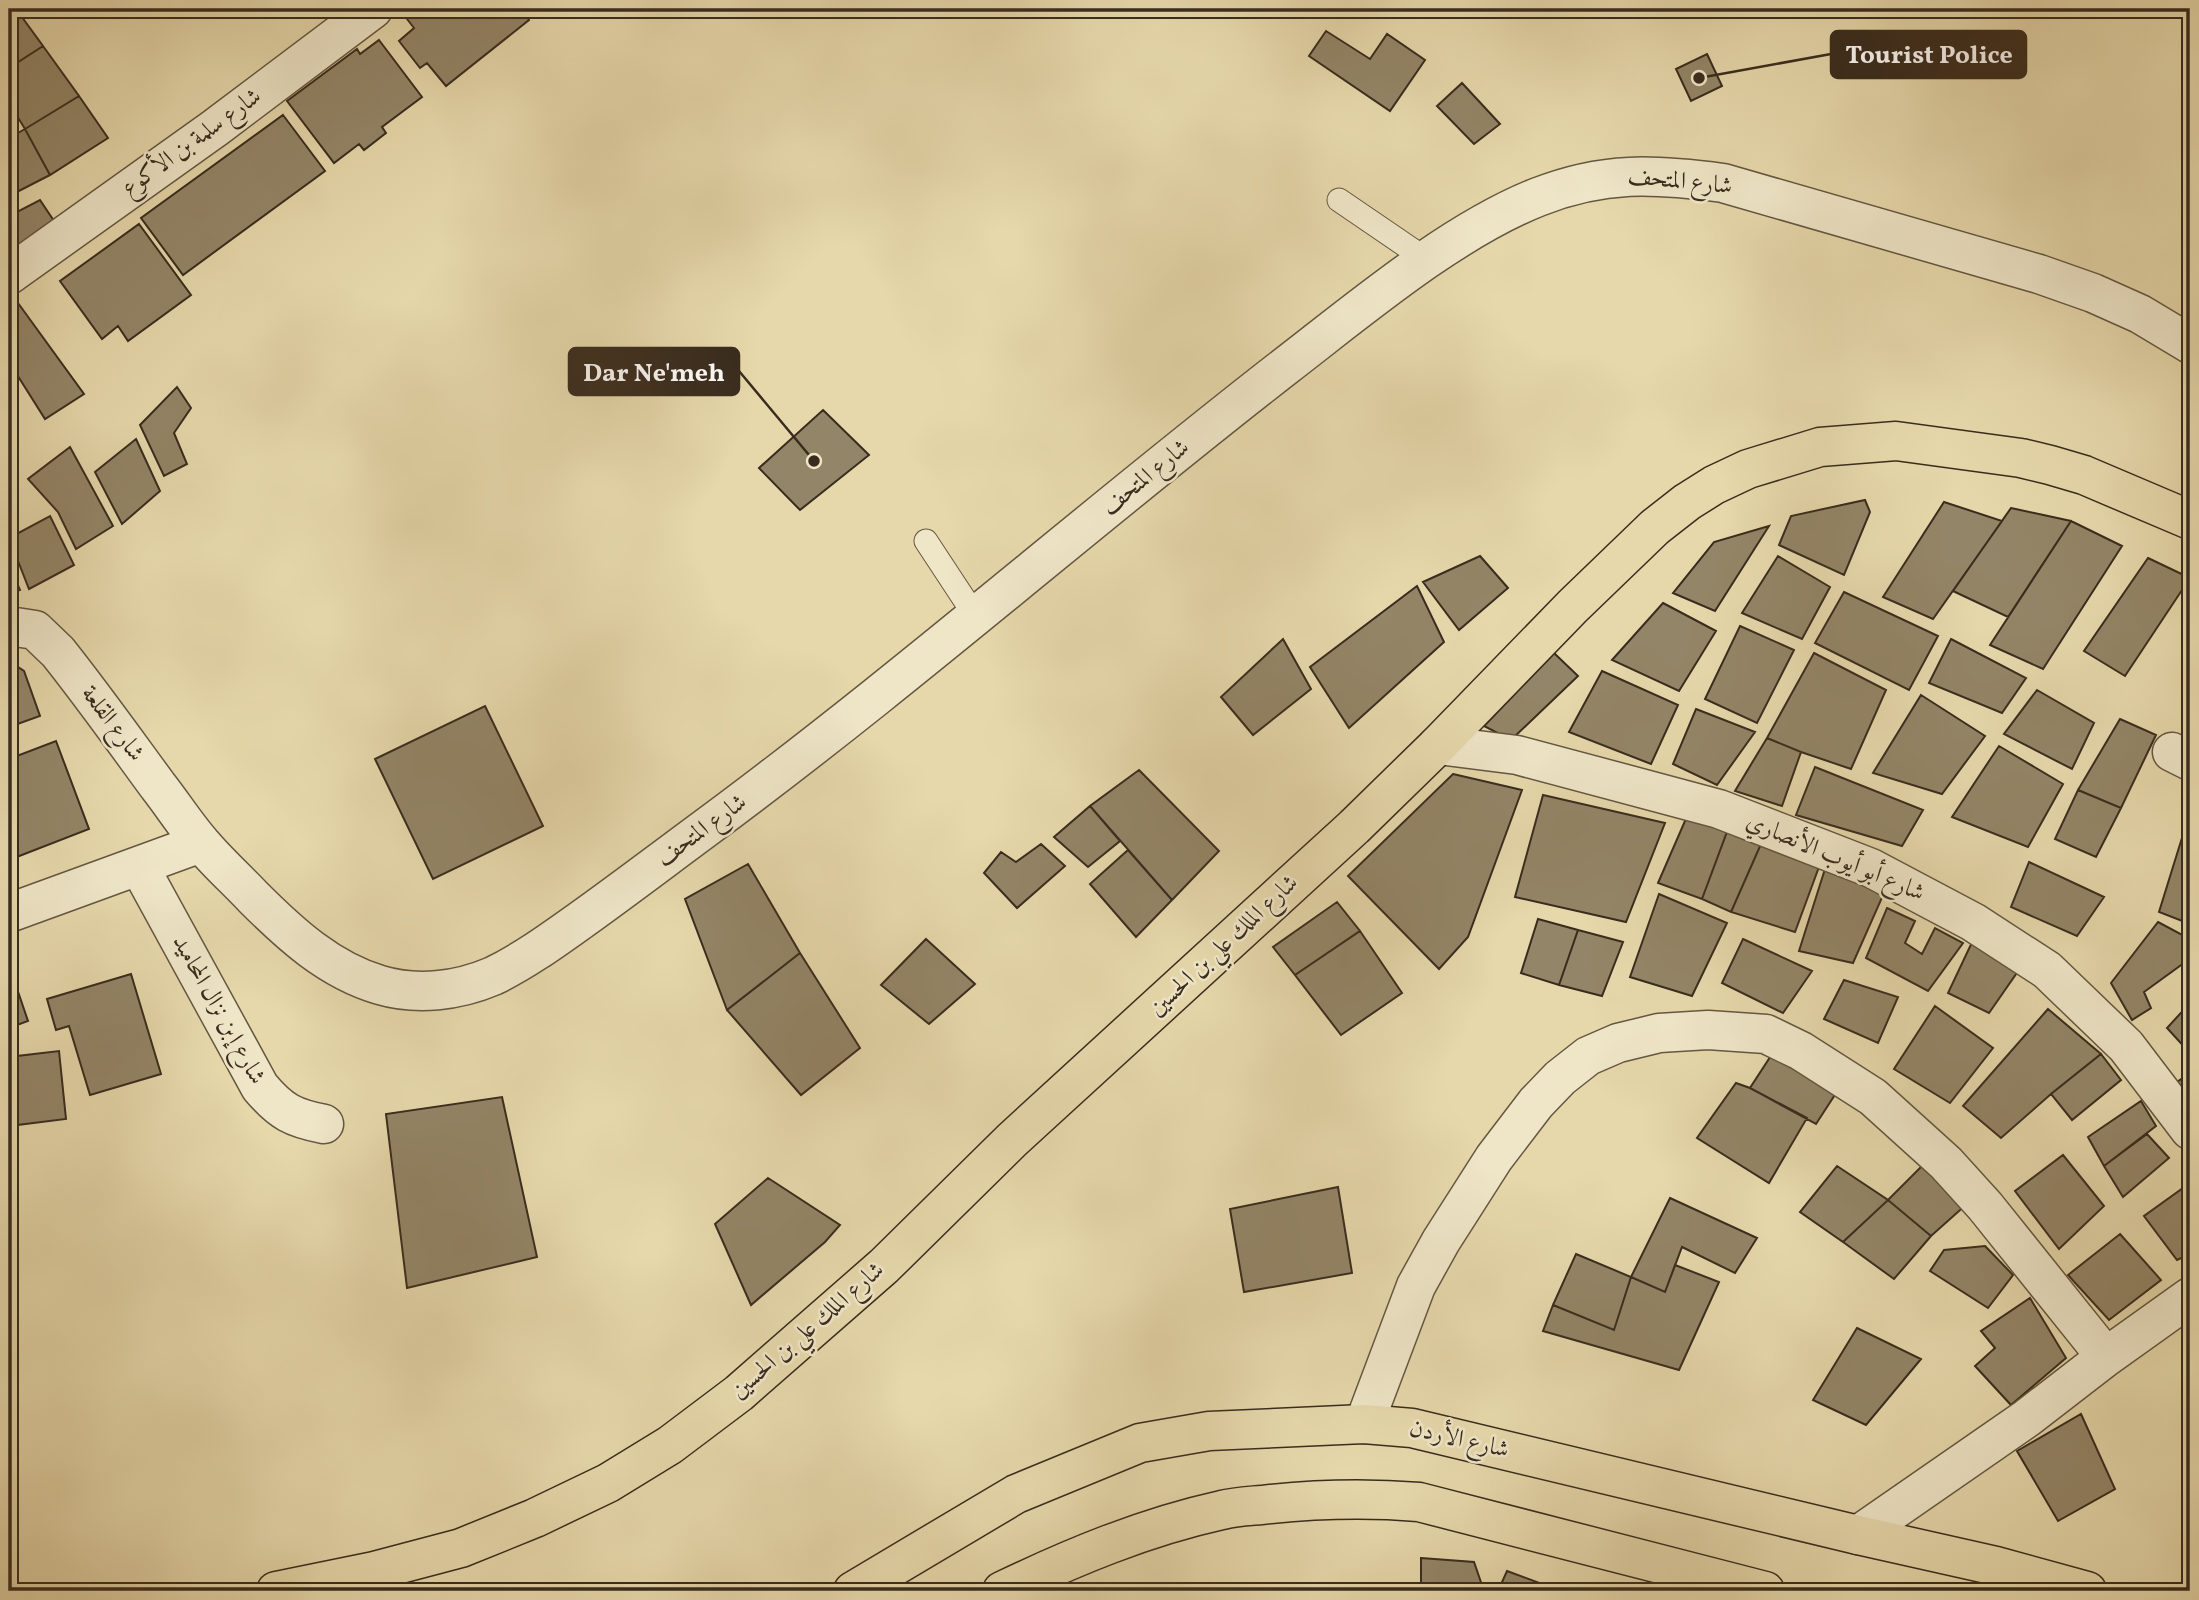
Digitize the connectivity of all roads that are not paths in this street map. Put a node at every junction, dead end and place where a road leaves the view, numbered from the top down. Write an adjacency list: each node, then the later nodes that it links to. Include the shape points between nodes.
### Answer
1 (373, 9): 4 (street, شارع سلمة بن الأكوع)
2 (1339, 200): 3 (lane)
3 (1427, 260): 5 (street, شارع المتحف, via 1517,206 1569,186 1618,176 1685,178 1783,198 2039,274 2128,309); 8 (street, شارع المتحف, via 1233,407)
4 (9, 275)
5 (2190, 344)
6 (2190, 520): 10 (main road, شارع الملك علي بن الحسين, via 2084,475 2021,458 1896,442 1820,447 1782,457 1714,485 1655,527)
7 (926, 541): 8 (lane)
8 (976, 617): 11 (street, شارع المتحف, via 753,793 588,915 540,949 467,986 430,992 382,986 330,962 288,932)
9 (9, 626): 11 (street, شارع القلعة, via 35,630 58,652)
10 (1438, 745): 15 (street, شارع أبو أيوب الأنصاري, via 1517,755 1719,809 1881,873 1973,922 2047,970 2126,1046); 20 (main road, شارع الملك علي بن الحسين, via 1012,1140 884,1266 739,1393 670,1445 608,1483 461,1548)
11 (201, 843): 12 (street)
12 (139, 866): 13 (street); 14 (street, شارع إبن نزال المحاميد, via 260,1087 288,1114)
13 (9, 913)
14 (324, 1124)
15 (2190, 1130)
16 (2190, 1297): 17 (street)
17 (2106, 1357): 18 (street, via 1985,1206 1946,1163 1873,1097 1766,1034 1659,1033 1588,1056 1536,1103 1494,1157 1416,1286); 19 (street)
18 (1364, 1424): 19 (main road, شارع الأردن, via 1412,1428); 21 (main road, شارع الأردن, via 1209,1431 1140,1443 1016,1494)
19 (1858, 1535): 24 (main road, شارع الأردن)
20 (276, 1591)
21 (853, 1591)
22 (1002, 1591): 23 (main road, via 1077,1555 1158,1526 1225,1509 1377,1498 1419,1502)
23 (1765, 1591)
24 (2087, 1591)

